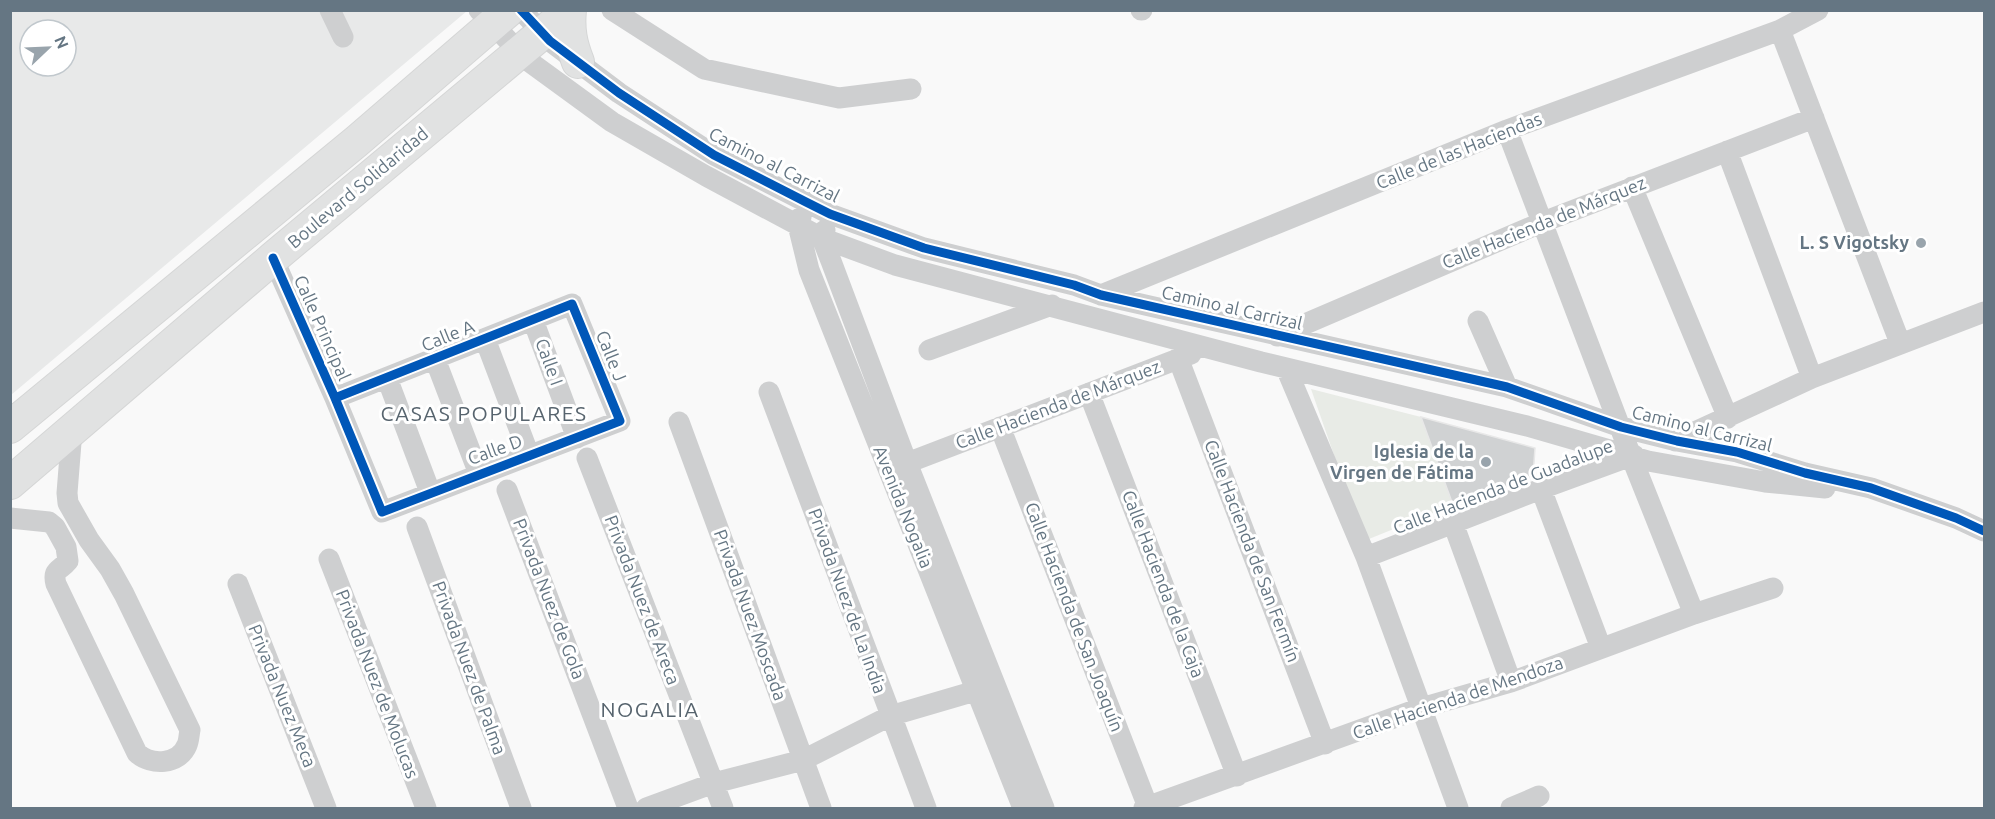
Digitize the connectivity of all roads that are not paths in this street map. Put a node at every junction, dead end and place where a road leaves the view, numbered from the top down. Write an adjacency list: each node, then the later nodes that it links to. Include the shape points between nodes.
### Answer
1 (330, 10): 8 (street)
2 (521, 10): 9 (street, Camino al Carrizal)
3 (570, 10): 9 (highway, Boulevard Solidaridad); 10 (highway, via 568,28)
4 (612, 10): 11 (street, via 704,69 838,98)
5 (1818, 10): 7 (street, Calle de las Haciendas)
6 (493, 15): 9 (street, Camino al Carrizal); 47 (highway, Boulevard Solidaridad, via 339,156)
7 (1780, 30): 12 (street); 13 (street, Calle de las Haciendas)
8 (343, 37)
9 (530, 43): 10 (street, Camino al Carrizal); 19 (street, Camino al Carrizal, via 612,122); 21 (highway, Boulevard Solidaridad)
10 (578, 62): 16 (street, Camino al Carrizal, via 714,155)
11 (911, 89)
12 (1814, 118): 14 (street, Calle Hacienda de Márquez); 30 (street)
13 (1507, 130): 18 (street); 22 (street, Calle de las Haciendas)
14 (1727, 151): 15 (street, Calle Hacienda de Márquez); 38 (street)
15 (1632, 187): 18 (street, Calle Hacienda de Márquez); 44 (street)
16 (806, 202): 17 (street, Camino al Carrizal); 19 (street)
17 (830, 214): 20 (street); 22 (street, Camino al Carrizal, via 924,248)
18 (1543, 222): 28 (street, Calle Hacienda de Márquez); 49 (street)
19 (798, 225): 20 (street, Camino al Carrizal); 75 (street, Avenida Nogalia, via 809,270)
20 (822, 238): 24 (street, Camino al Carrizal, via 895,264); 56 (street, Avenida Nogalia)
21 (273, 258): 43 (street, Calle Principal); 50 (highway, Boulevard Solidaridad)
22 (1101, 295): 28 (street, Camino al Carrizal)
23 (572, 304): 26 (street, Calle A); 45 (street, Calle J)
24 (1052, 305): 31 (street, Camino al Carrizal); 33 (street)
25 (1984, 312): 30 (street, Calle Hacienda de Guadalupe)
26 (533, 320): 29 (street, Calle A); 51 (street, Calle I)
27 (1478, 321): 40 (street)
28 (1277, 336): 32 (street, Camino al Carrizal)
29 (485, 339): 35 (street, Calle A); 53 (street)
30 (1900, 343): 38 (street, Calle Hacienda de Guadalupe)
31 (1208, 347): 34 (street, Calle Hacienda de Márquez); 36 (street, Camino al Carrizal)
32 (1337, 349): 39 (street); 40 (street, Camino al Carrizal)
33 (930, 350)
34 (1178, 358): 42 (street, Calle Hacienda de Márquez); 78 (street, Calle Hacienda de San Fermín)
35 (435, 359): 37 (street, Calle A); 57 (street)
36 (1286, 368): 39 (street, Camino al Carrizal); 68 (street)
37 (387, 378): 43 (street, Calle A); 62 (street)
38 (1812, 378): 44 (street, Calle Hacienda de Guadalupe)
39 (1332, 379): 54 (street, Camino al Carrizal, via 1527,426)
40 (1507, 387): 49 (street, Camino al Carrizal)
41 (769, 392): 77 (street, Privada Nuez de La India)
42 (1089, 393): 48 (street, Calle Hacienda de Márquez); 80 (street, Calle Hacienda de la Caja)
43 (336, 398): 63 (street, Calle Principal)
44 (1728, 418): 52 (street, Calle Hacienda de Guadalupe)
45 (620, 421): 51 (street, Calle D)
46 (679, 422): 79 (street, Privada Nuez Moscada)
47 (10, 427)
48 (1000, 427): 56 (street, Calle Hacienda de Márquez); 93 (street, Calle Hacienda de San Joaquín)
49 (1621, 427): 52 (street, Camino al Carrizal); 54 (street)
50 (72, 430): 58 (highway, Boulevard Solidaridad); 64 (street, via 68,502 110,569 190,730 188,745 178,756 152,763 137,753 56,584 55,572 68,561 55,526 50,522)
51 (577, 438): 53 (street, Calle D)
52 (1677, 441): 54 (street, Calle Hacienda de Guadalupe); 59 (street, Camino al Carrizal, via 1737,452)
53 (529, 455): 57 (street, Calle D)
54 (1631, 456): 59 (street, Camino al Carrizal, via 1765,482 1815,488); 60 (street, Calle Hacienda de Guadalupe); 72 (street)
55 (587, 458): 81 (street, Privada Nuez de Areca)
56 (908, 463): 75 (street, Avenida Nogalia)
57 (479, 474): 62 (street, Calle D)
58 (10, 483)
59 (1871, 488): 67 (street, Camino al Carrizal)
60 (1541, 489): 65 (street, Calle Hacienda de Guadalupe); 73 (street)
61 (507, 490): 86 (street, Privada Nuez de Gola)
62 (430, 492): 63 (street, Calle D)
63 (382, 512)
64 (10, 518)
65 (1453, 523): 68 (street, Calle Hacienda de Guadalupe); 74 (street)
66 (417, 526): 85 (street, Privada Nuez de Palma)
67 (1984, 531)
68 (1366, 557): 76 (street)
69 (329, 559): 84 (street, Privada Nuez de Molucas)
70 (238, 584): 83 (street, Privada Nuez Meca)
71 (1773, 588): 72 (street, Calle Hacienda de Mendoza)
72 (1694, 614): 73 (street, Calle Hacienda de Mendoza)
73 (1601, 648): 74 (street, Calle Hacienda de Mendoza)
74 (1512, 682): 76 (street, Calle Hacienda de Mendoza)
75 (986, 688): 77 (street); 91 (street, Avenida Nogalia); 92 (street, Avenida Nogalia)
76 (1421, 708): 78 (street, Calle Hacienda de Mendoza); 94 (street)
77 (890, 716): 79 (street); 90 (street, Privada Nuez de La India)
78 (1325, 744): 80 (street, Calle Hacienda de Mendoza)
79 (803, 760): 81 (street); 89 (street, Privada Nuez Moscada)
80 (1238, 776): 93 (street, Calle Hacienda de Mendoza)
81 (714, 783): 87 (street); 88 (street, Privada Nuez de Areca)
82 (1539, 796): 95 (street)
83 (326, 808)
84 (426, 808)
85 (521, 808)
86 (628, 808)
87 (646, 808)
88 (723, 808)
89 (821, 808)
90 (926, 808)
91 (1023, 808)
92 (1044, 808)
93 (1146, 808)
94 (1458, 808)
95 (1511, 808)

